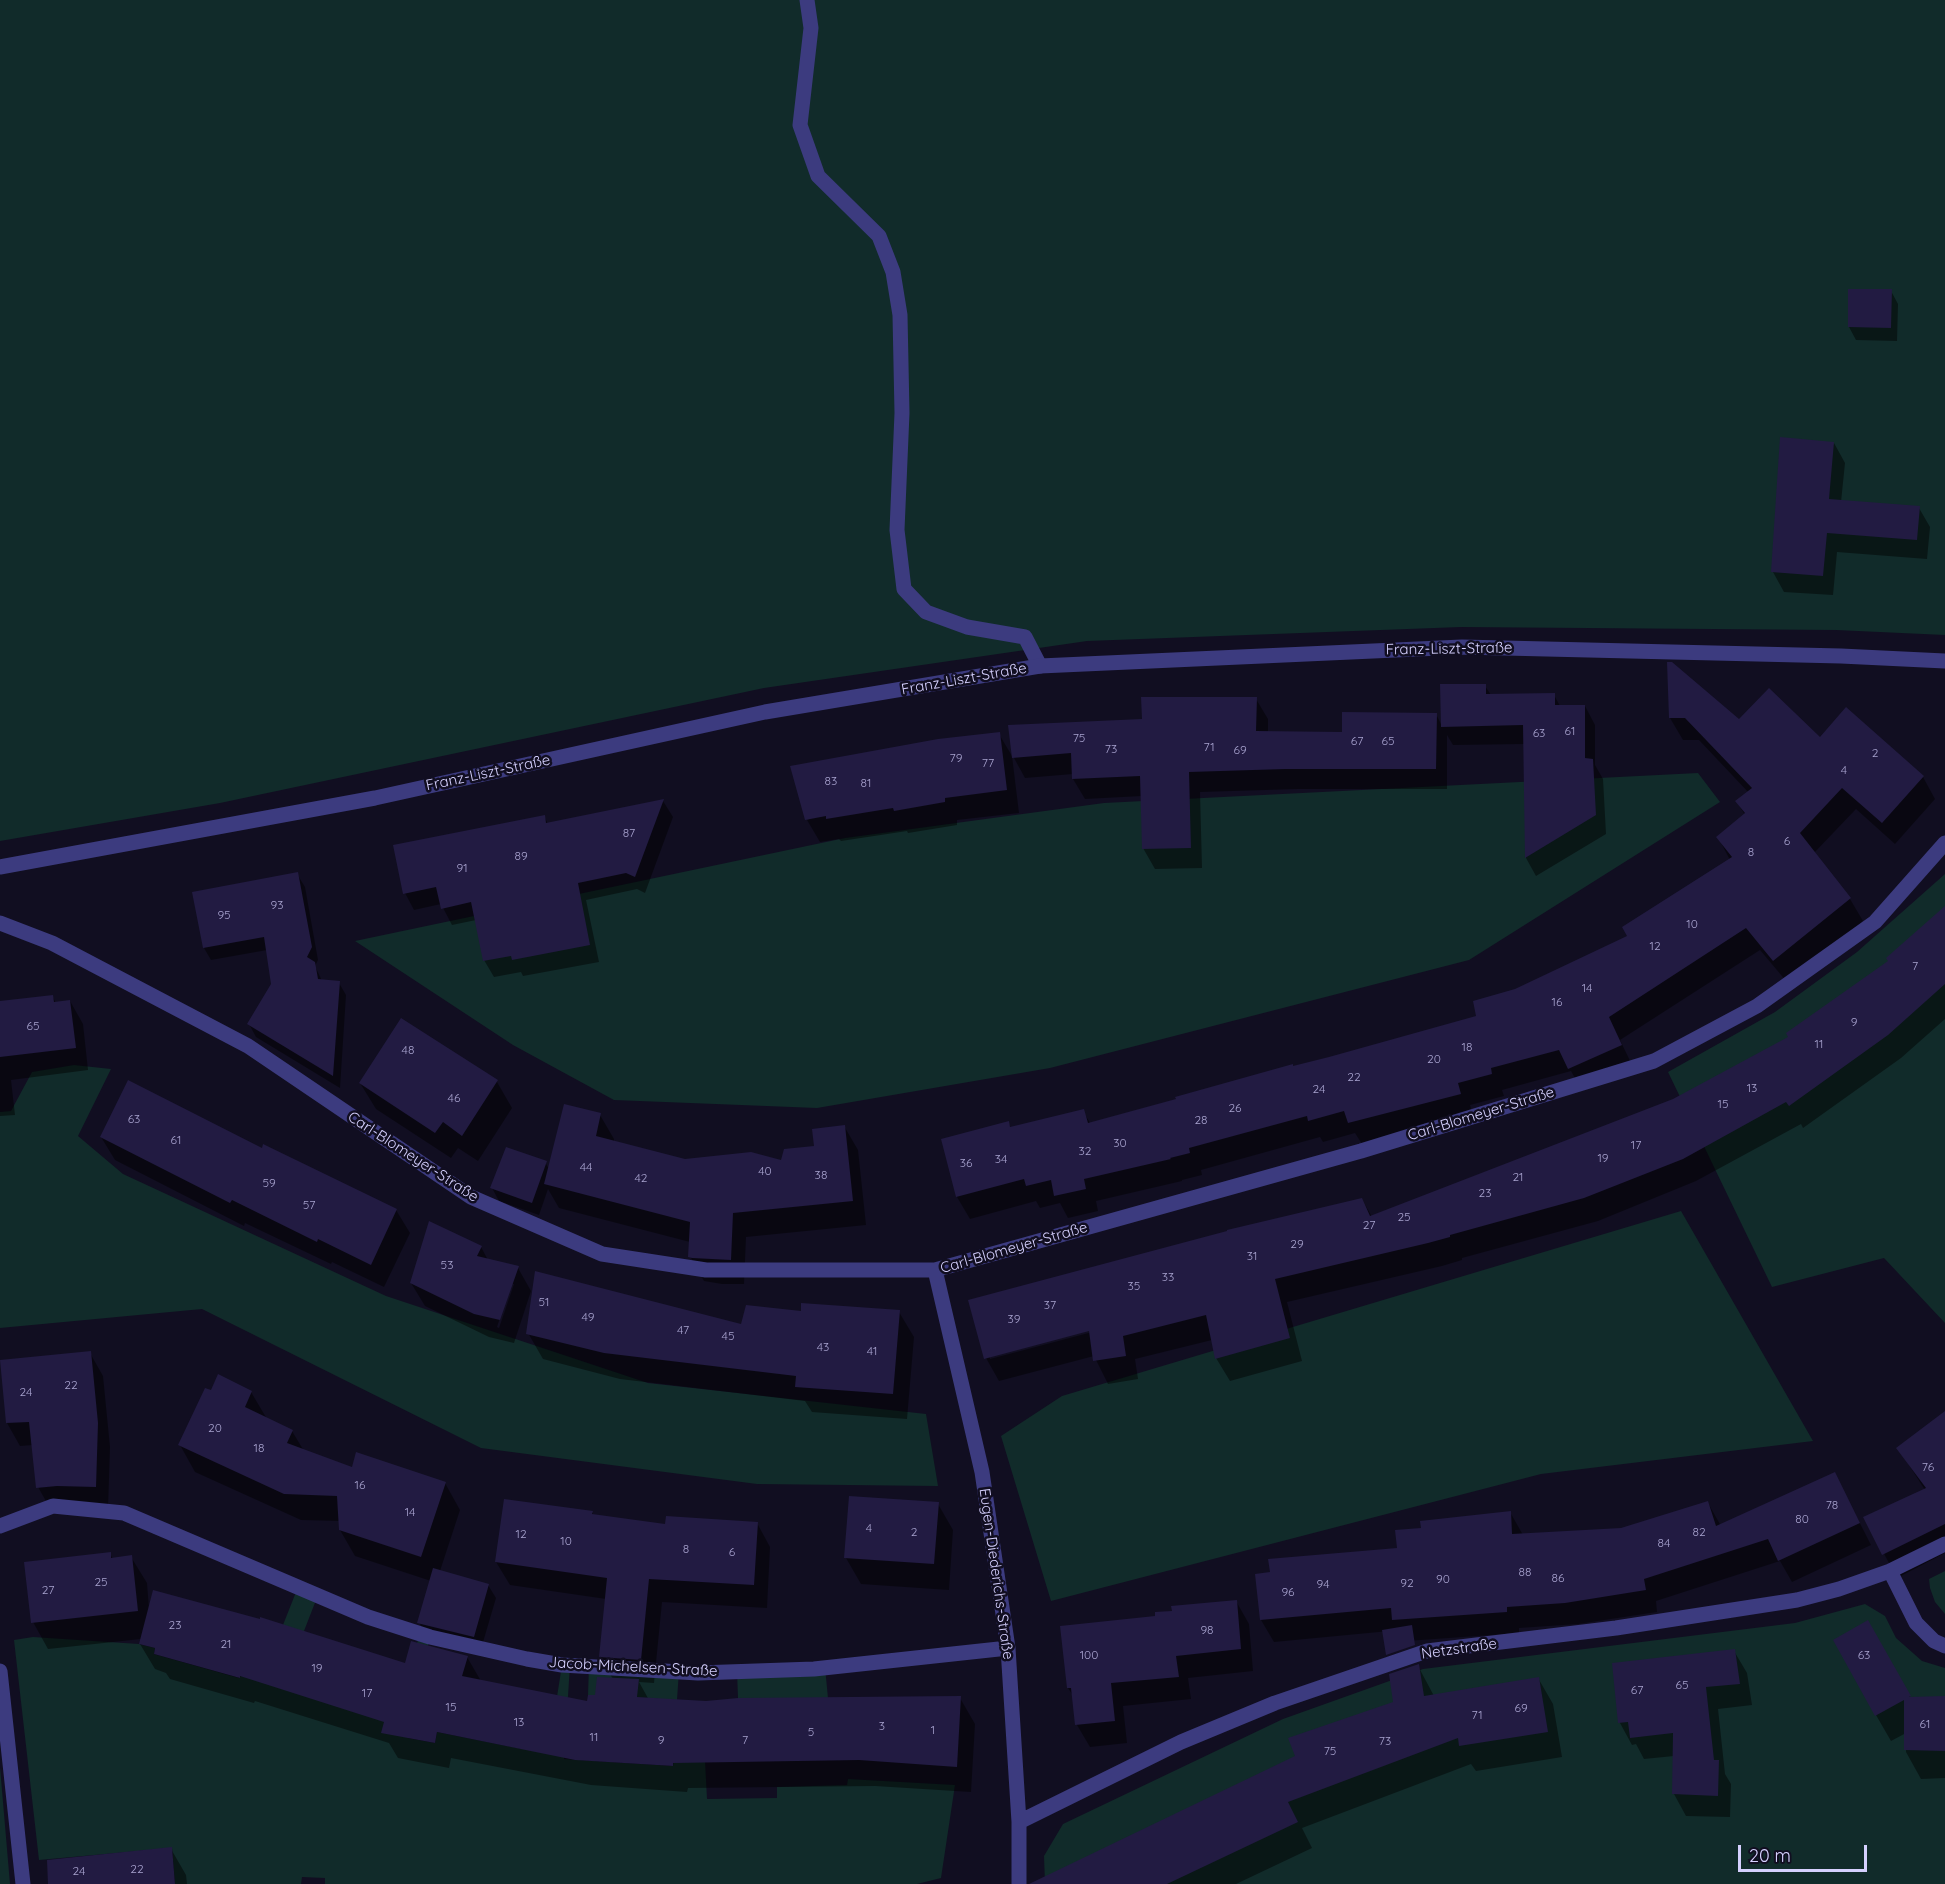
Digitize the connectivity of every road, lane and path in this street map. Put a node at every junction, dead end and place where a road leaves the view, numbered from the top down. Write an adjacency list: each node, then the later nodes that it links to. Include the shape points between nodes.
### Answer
1 (807, 0): 3 (street, via 810,28 800,125 818,176 879,236 893,272 900,315 902,413 897,530 904,589 926,612 967,627 1026,637)
2 (1945, 661): 3 (street, Franz-Liszt-Straße, via 1462,647)
3 (1040, 666): 5 (street, Franz-Liszt-Straße, via 765,712 375,798)
4 (1945, 843): 7 (street, Carl-Blomeyer-Straße, via 1875,922 1757,1006 1654,1061 1361,1151)
5 (0, 867)
6 (0, 923): 7 (street, Carl-Blomeyer-Straße, via 52,943 248,1046 471,1197 602,1254 706,1270)
7 (934, 1270): 12 (street, Eugen-Diederichs-Straße, via 982,1472)
8 (0, 1526): 12 (street, Jacob-Michelsen-Straße, via 53,1506 124,1513 379,1620 430,1637 562,1665 698,1672 814,1669)
9 (1945, 1544): 10 (street, Netzstraße)
10 (1890, 1571): 11 (street, via 1916,1623); 14 (street, Netzstraße, via 1797,1600 1427,1651 1275,1703 1181,1742)
11 (1945, 1646)
12 (1008, 1648): 14 (street, Eugen-Diederichs-Straße)
13 (0, 1671): 15 (street)
14 (1019, 1822): 16 (street, Eugen-Diederichs-Straße)
15 (23, 1884)
16 (1019, 1884)

